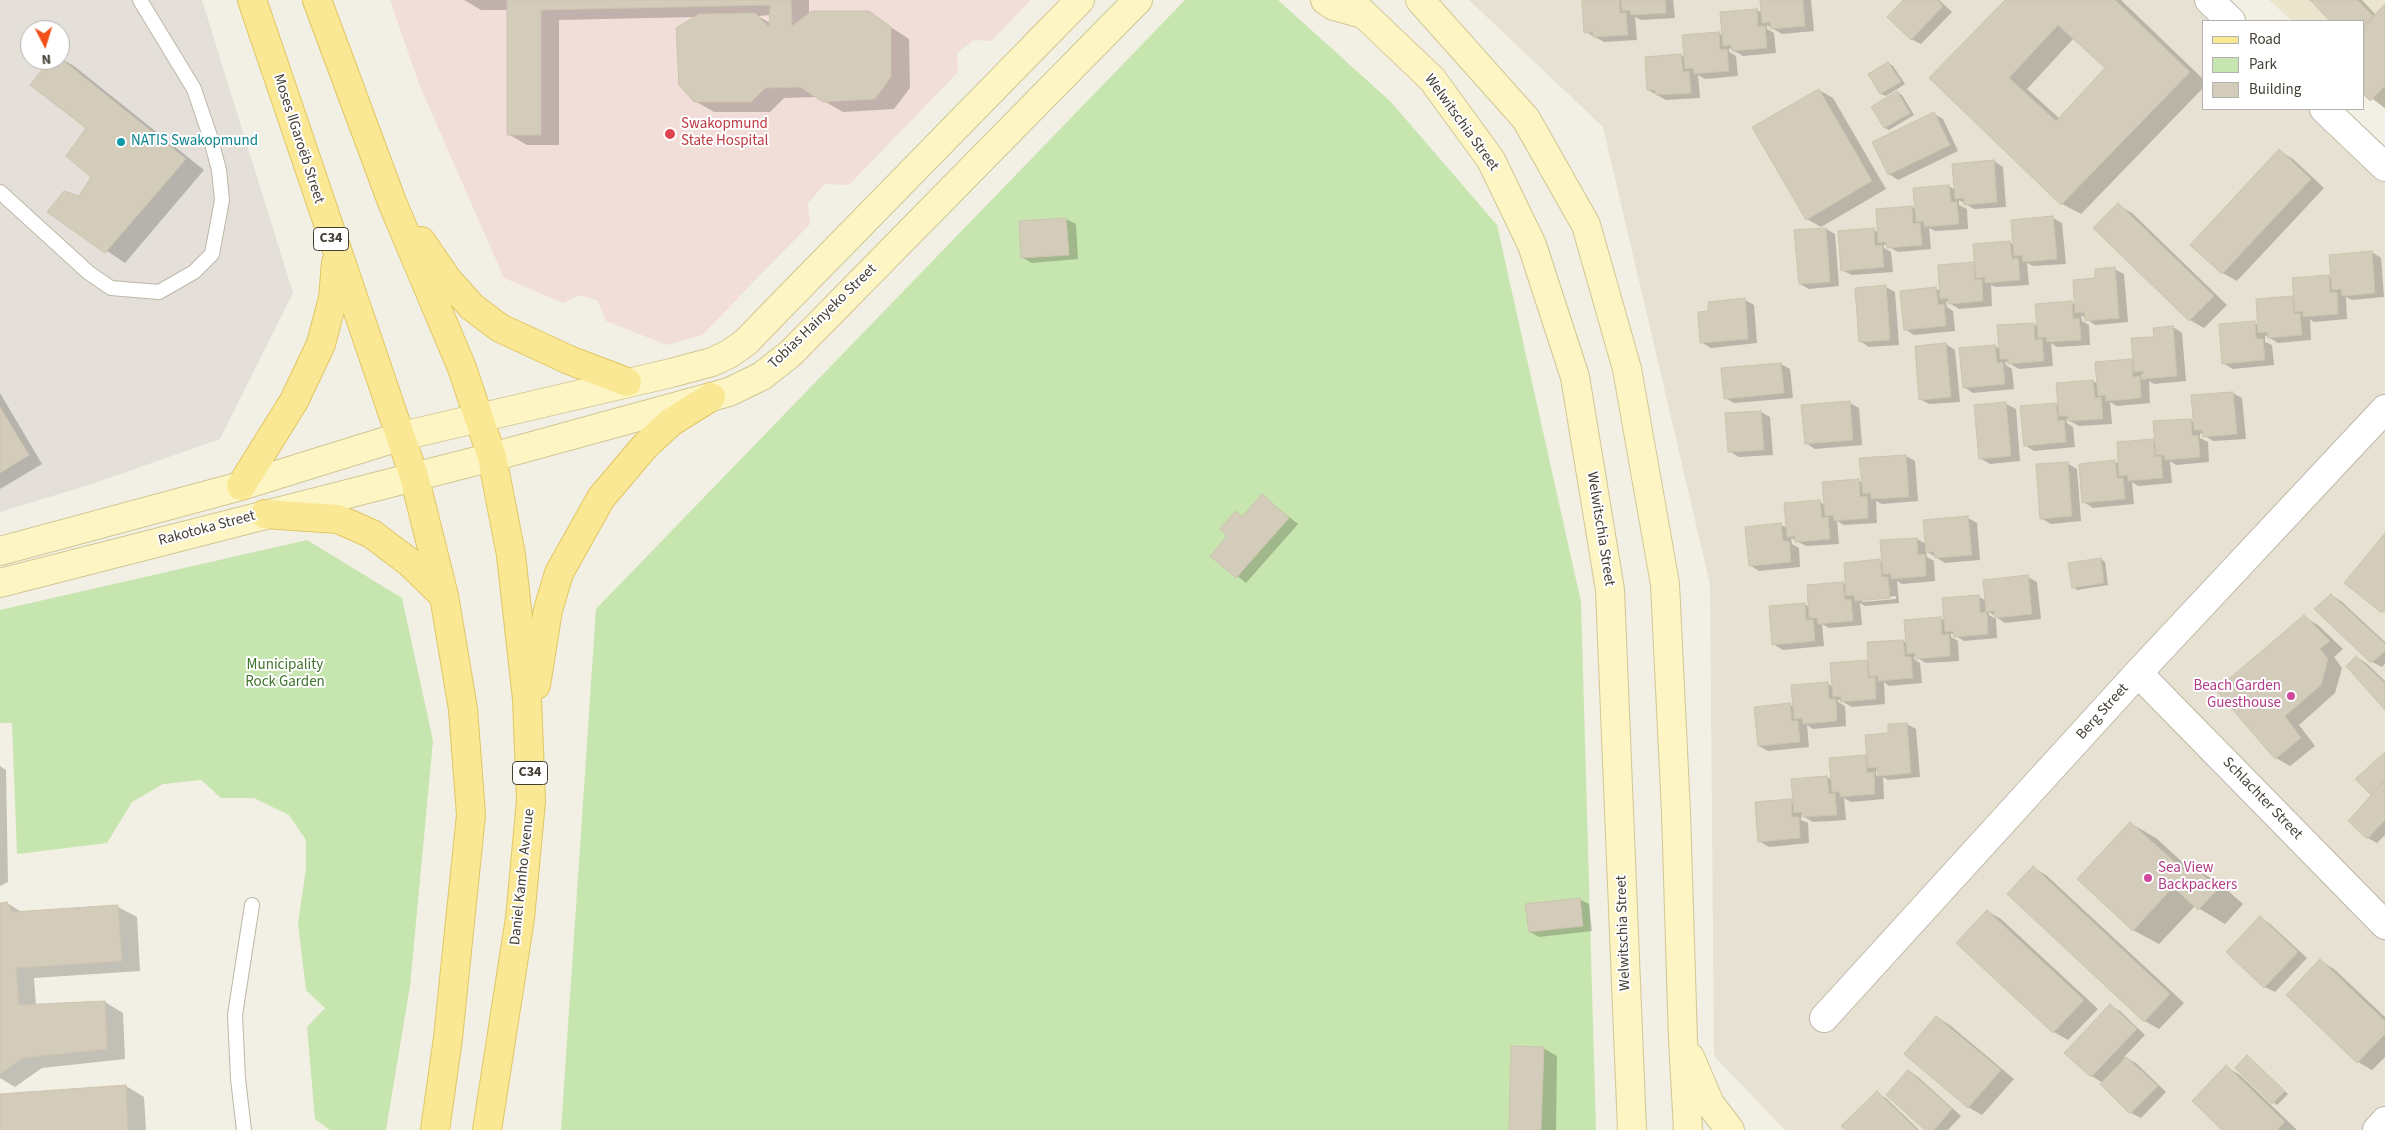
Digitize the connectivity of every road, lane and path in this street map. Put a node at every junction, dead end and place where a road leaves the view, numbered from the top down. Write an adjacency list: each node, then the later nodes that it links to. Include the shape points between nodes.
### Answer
1 (140, 0): 13 (lane, via 194,89 210,136 219,170 222,200 212,254 194,272 159,292 111,288 89,273)
2 (252, 0): 15 (main road, Moses ǁGaroëb Street / C34)
3 (317, 0): 14 (main road, C34)
4 (1080, 0): 16 (street, via 746,342 712,362)
5 (1138, 0): 17 (street, Tobias Hainyeko Street, via 790,353 762,376)
6 (1325, 0): 9 (street, via 1334,6)
7 (1420, 0): 33 (street, via 1526,119 1577,209 1586,226 1627,369 1665,584)
8 (2209, 0): 10 (street)
9 (1356, 7): 38 (street, Welwitschia Street, via 1432,79 1491,160 1532,246 1575,377 1610,590)
10 (2230, 20)
11 (2325, 110): 12 (street)
12 (2385, 167)
13 (0, 192)
14 (392, 202): 16 (main road, via 447,279 472,307 500,328); 19 (main road, C34, via 462,368)
15 (337, 256): 20 (main road, Moses ǁGaroëb Street / C34); 23 (main road, via 333,298 321,344 294,401)
16 (627, 382): 19 (street)
17 (711, 397): 21 (street, Tobias Hainyeko Street); 29 (main road, via 671,422 644,446 600,498 559,574 541,645)
18 (2385, 409): 28 (street, Berg Street)
19 (478, 418): 20 (street); 21 (main road, Daniel Kamho Avenue / C34)
20 (402, 436): 22 (main road, Moses ǁGaroëb Street / C34); 23 (street)
21 (492, 457): 22 (street, Tobias Hainyeko Street); 29 (main road, Daniel Kamho Avenue / C34, via 511,555)
22 (414, 476): 24 (street, Rakotoka Street); 27 (main road, C34)
23 (241, 486): 25 (street)
24 (265, 514): 26 (street, Rakotoka Street); 27 (main road, via 338,519 372,534 409,562)
25 (0, 551)
26 (0, 583)
27 (444, 596): 36 (main road, C34, via 463,709 471,815)
28 (2138, 673): 31 (street, Schlachter Street); 32 (street, Berg Street)
29 (530, 736): 37 (main road, Daniel Kamho Avenue / C34, via 531,801 520,918)
30 (252, 905): 35 (lane, via 235,1015)
31 (2385, 925)
32 (1824, 1018)
33 (1682, 1040): 39 (street); 40 (street, via 1710,1104)
34 (2385, 1121): 41 (street)
35 (244, 1130)
36 (435, 1130)
37 (487, 1130)
38 (1632, 1130)
39 (1688, 1130)
40 (1730, 1130)
41 (2377, 1130)

